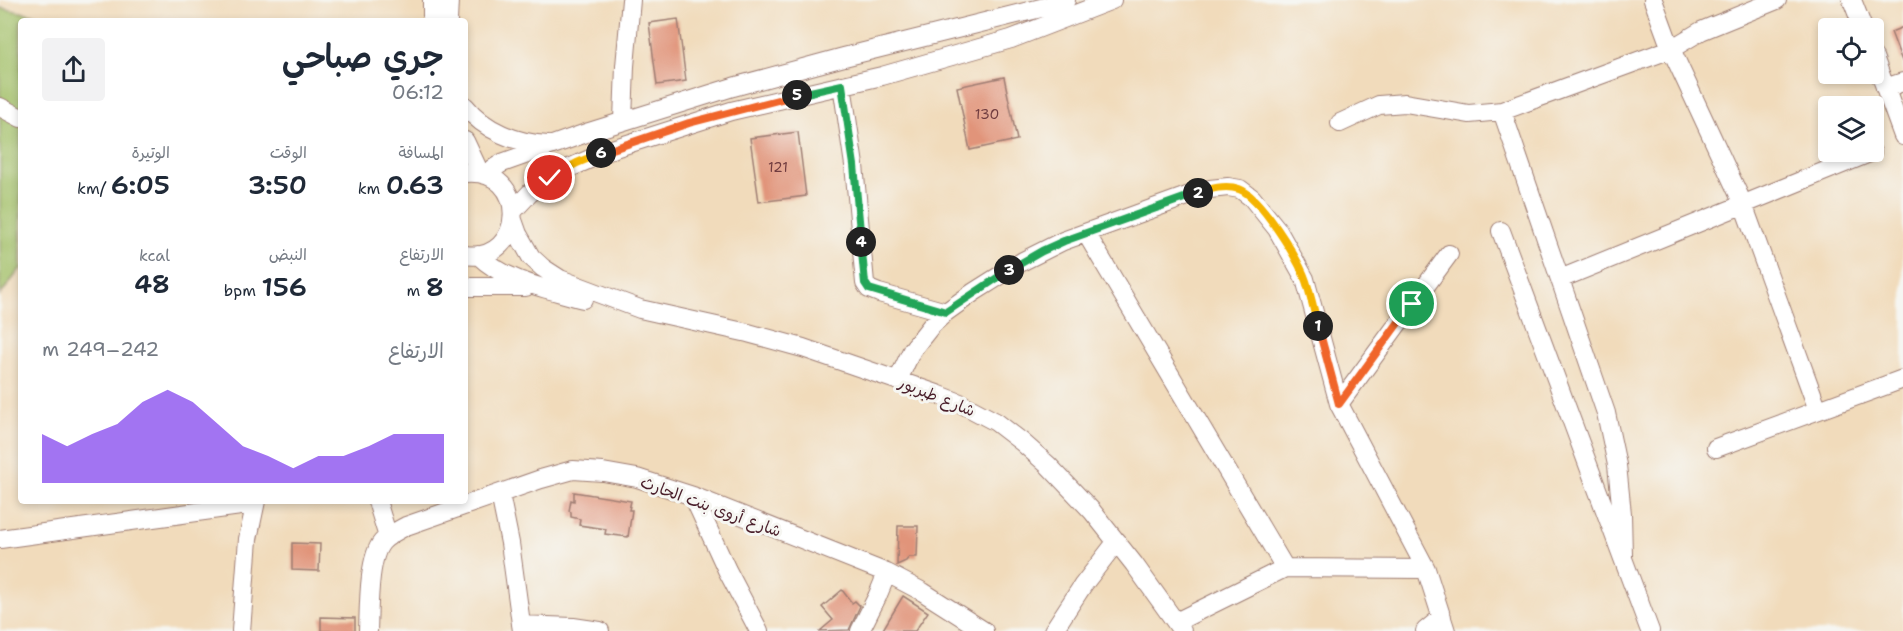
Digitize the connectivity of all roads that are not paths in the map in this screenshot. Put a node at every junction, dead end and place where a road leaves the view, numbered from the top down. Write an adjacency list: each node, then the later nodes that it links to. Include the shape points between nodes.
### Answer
1 (432, 0): 9 (street)
2 (449, 0): 10 (street)
3 (632, 0): 23 (street)
4 (1066, 0): 12 (street)
5 (1112, 0): 14 (street, via 1011,39)
6 (1653, 0): 13 (street)
7 (1777, 0): 13 (street, via 1701,31)
8 (1852, 0): 11 (street)
9 (432, 18)
10 (448, 18)
11 (1859, 18)
12 (922, 37): 14 (street); 23 (street)
13 (1671, 49): 21 (street); 30 (street)
14 (922, 63): 17 (street)
15 (1903, 82): 18 (street)
16 (1884, 84): 18 (street)
17 (842, 85): 31 (street, via 731,111 577,163 530,193); 40 (street, via 865,283 879,293)
18 (1885, 88): 25 (street)
19 (0, 107): 22 (street)
20 (468, 109): 26 (street, via 485,125 506,136)
21 (1502, 111): 24 (street, via 1469,114 1405,103 1379,105); 36 (street)
22 (18, 116)
23 (623, 120): 26 (street)
24 (1340, 123)
25 (1903, 136)
26 (555, 145): 29 (street)
27 (468, 150): 29 (street)
28 (1846, 162): 30 (street)
29 (476, 174): 31 (street, شارع طبربور, via 505,188)
30 (1743, 204): 36 (street); 44 (street)
31 (513, 216): 35 (street, via 507,237 501,243 487,253); 39 (street, شارع طبربور, via 526,250 550,273)
32 (1501, 231): 54 (street)
33 (1086, 233): 40 (street, via 1023,261); 43 (street, via 1210,189 1240,189 1277,229 1305,279); 55 (street)
34 (1449, 254): 43 (street)
35 (470, 256): 38 (street, شارع طبربور)
36 (1560, 279): 54 (street, via 1606,413 1617,465)
37 (468, 286): 38 (street)
38 (537, 287): 39 (street, شارع طبربور, via 616,308)
39 (640, 309): 42 (street, شارع طبربور, via 765,337)
40 (946, 312): 42 (street, via 920,338)
41 (1903, 379): 44 (street)
42 (898, 380): 53 (street, شارع طبربور, via 960,403 1007,430 1048,465)
43 (1339, 404): 56 (street)
44 (1818, 410): 45 (street)
45 (1716, 448)
46 (500, 494): 47 (street, شارع أروى بنت الحارث, via 559,473 588,470 627,476); 51 (street, شارع أروى بنت الحارث, via 406,526); 60 (street)
47 (693, 496): 57 (street, شارع أروى بنت الحارث); 64 (street)
48 (241, 504): 52 (street)
49 (255, 504): 61 (street)
50 (378, 504): 51 (street)
51 (387, 537): 62 (street, via 372,565)
52 (0, 539)
53 (1117, 541): 59 (street, شارع طبربور); 67 (street)
54 (1623, 556): 69 (street)
55 (1285, 568): 56 (street); 59 (street)
56 (1426, 569): 58 (street)
57 (887, 573): 65 (street); 66 (street, شارع أروى بنت الحارث)
58 (1444, 624): 68 (street)
59 (1179, 627)
60 (522, 628): 63 (street)
61 (241, 631)
62 (369, 631)
63 (600, 631)
64 (759, 631)
65 (860, 631)
66 (984, 631)
67 (1053, 631)
68 (1425, 631)
69 (1650, 631)

